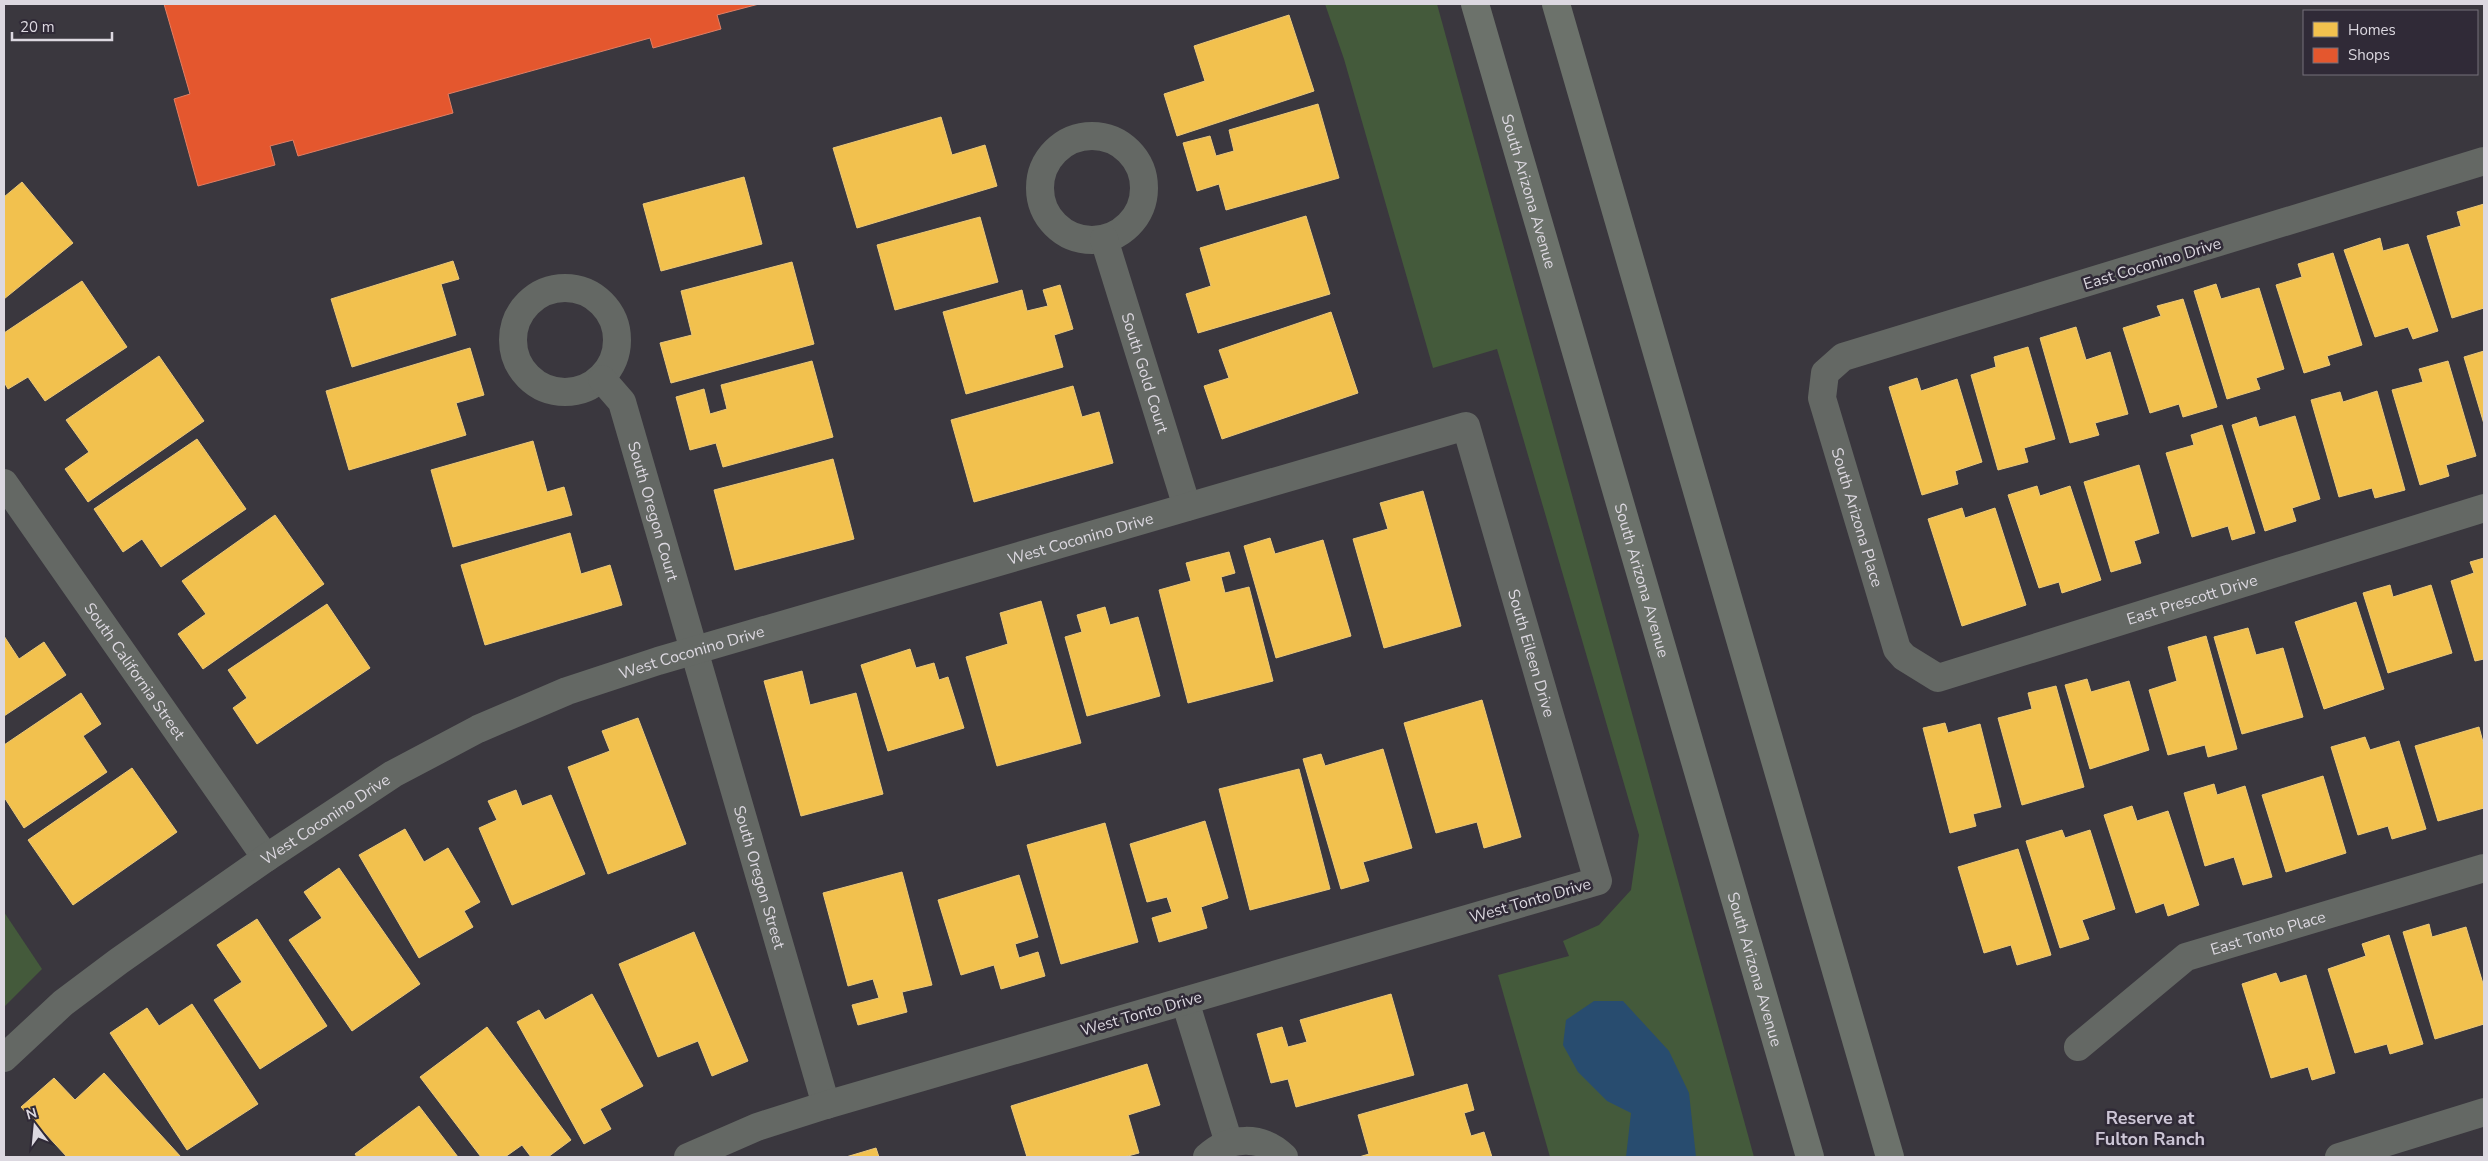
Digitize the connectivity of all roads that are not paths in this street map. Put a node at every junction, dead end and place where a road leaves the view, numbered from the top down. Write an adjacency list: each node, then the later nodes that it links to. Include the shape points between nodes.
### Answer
1 (1475, 4): 24 (main road, South Arizona Avenue)
2 (1556, 4): 25 (main road)
3 (2484, 161): 5 (street, East Coconino Drive, via 1843,357)
4 (1104, 239): 9 (street, South Gold Court)
5 (1825, 373): 12 (street, South Arizona Place, via 1822,398 1897,649)
6 (602, 379): 11 (street, South Oregon Court, via 622,402)
7 (1466, 426): 9 (street, West Coconino Drive); 15 (street, South Eileen Drive)
8 (4, 483): 13 (street, South California Street)
9 (1187, 507): 11 (street, West Coconino Drive)
10 (2484, 508): 12 (street, East Prescott Drive, via 1938,678)
11 (694, 650): 13 (street, West Coconino Drive, via 567,691 478,729 393,774); 19 (street, South Oregon Street)
12 (1904, 657)
13 (266, 858): 18 (street, West Coconino Drive, via 70,998)
14 (2484, 868): 17 (street, East Tonto Place, via 2186,957)
15 (1598, 881): 16 (street, West Tonto Drive)
16 (1185, 1001): 19 (street, West Tonto Drive); 21 (street)
17 (2078, 1047)
18 (4, 1058)
19 (826, 1105): 22 (street, West Tonto Drive, via 757,1127)
20 (2484, 1112): 26 (street)
21 (1218, 1150): 23 (street, via 1245,1140 1261,1142)
22 (688, 1157)
23 (1284, 1157)
24 (1810, 1157)
25 (1890, 1157)
26 (2339, 1157)

